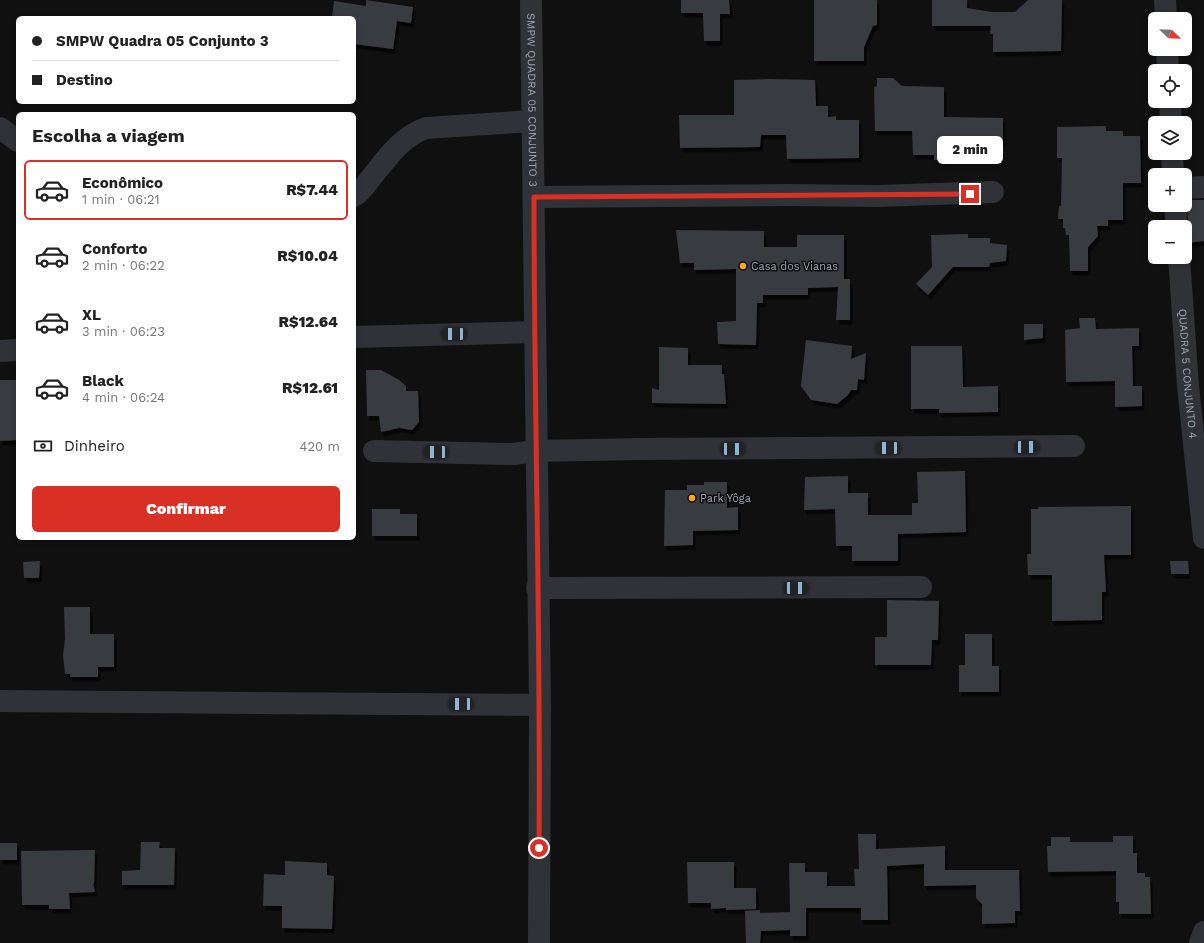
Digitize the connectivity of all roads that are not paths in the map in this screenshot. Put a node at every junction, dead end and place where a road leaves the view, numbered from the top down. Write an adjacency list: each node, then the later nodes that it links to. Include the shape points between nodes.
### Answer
1 (531, 0): 4 (street, SMPW QUADRA 05 CONJUNTO 3)
2 (1165, 0): 3 (street)
3 (1166, 12)
4 (532, 121): 10 (street, via 426,128 412,133); 11 (street, SMPW QUADRA 05 CONJUNTO 3)
5 (0, 128): 6 (street)
6 (16, 140)
7 (1204, 187): 8 (street)
8 (1192, 188)
9 (993, 192): 11 (street, via 889,196)
10 (356, 194)
11 (534, 197): 13 (street, SMPW QUADRA 05 CONJUNTO 3)
12 (1180, 264): 17 (street, QUADRA 5 CONJUNTO 4)
13 (535, 332): 14 (street); 20 (street, SMPW QUADRA 05 CONJUNTO 3)
14 (356, 337)
15 (16, 350): 16 (street)
16 (0, 351)
17 (1196, 387): 21 (street, QUADRA 5 CONJUNTO 4)
18 (1074, 446): 20 (street)
19 (374, 451): 20 (street, via 514,454)
20 (536, 451): 23 (street, SMPW QUADRA 05 CONJUNTO 3)
21 (1204, 538)
22 (921, 587): 23 (street)
23 (537, 588): 25 (street, SMPW QUADRA 05 CONJUNTO 3)
24 (0, 701): 25 (street)
25 (540, 705): 27 (street, SMPW QUADRA 05 CONJUNTO 3)
26 (1204, 932): 28 (street)
27 (539, 943)
28 (1200, 943)

